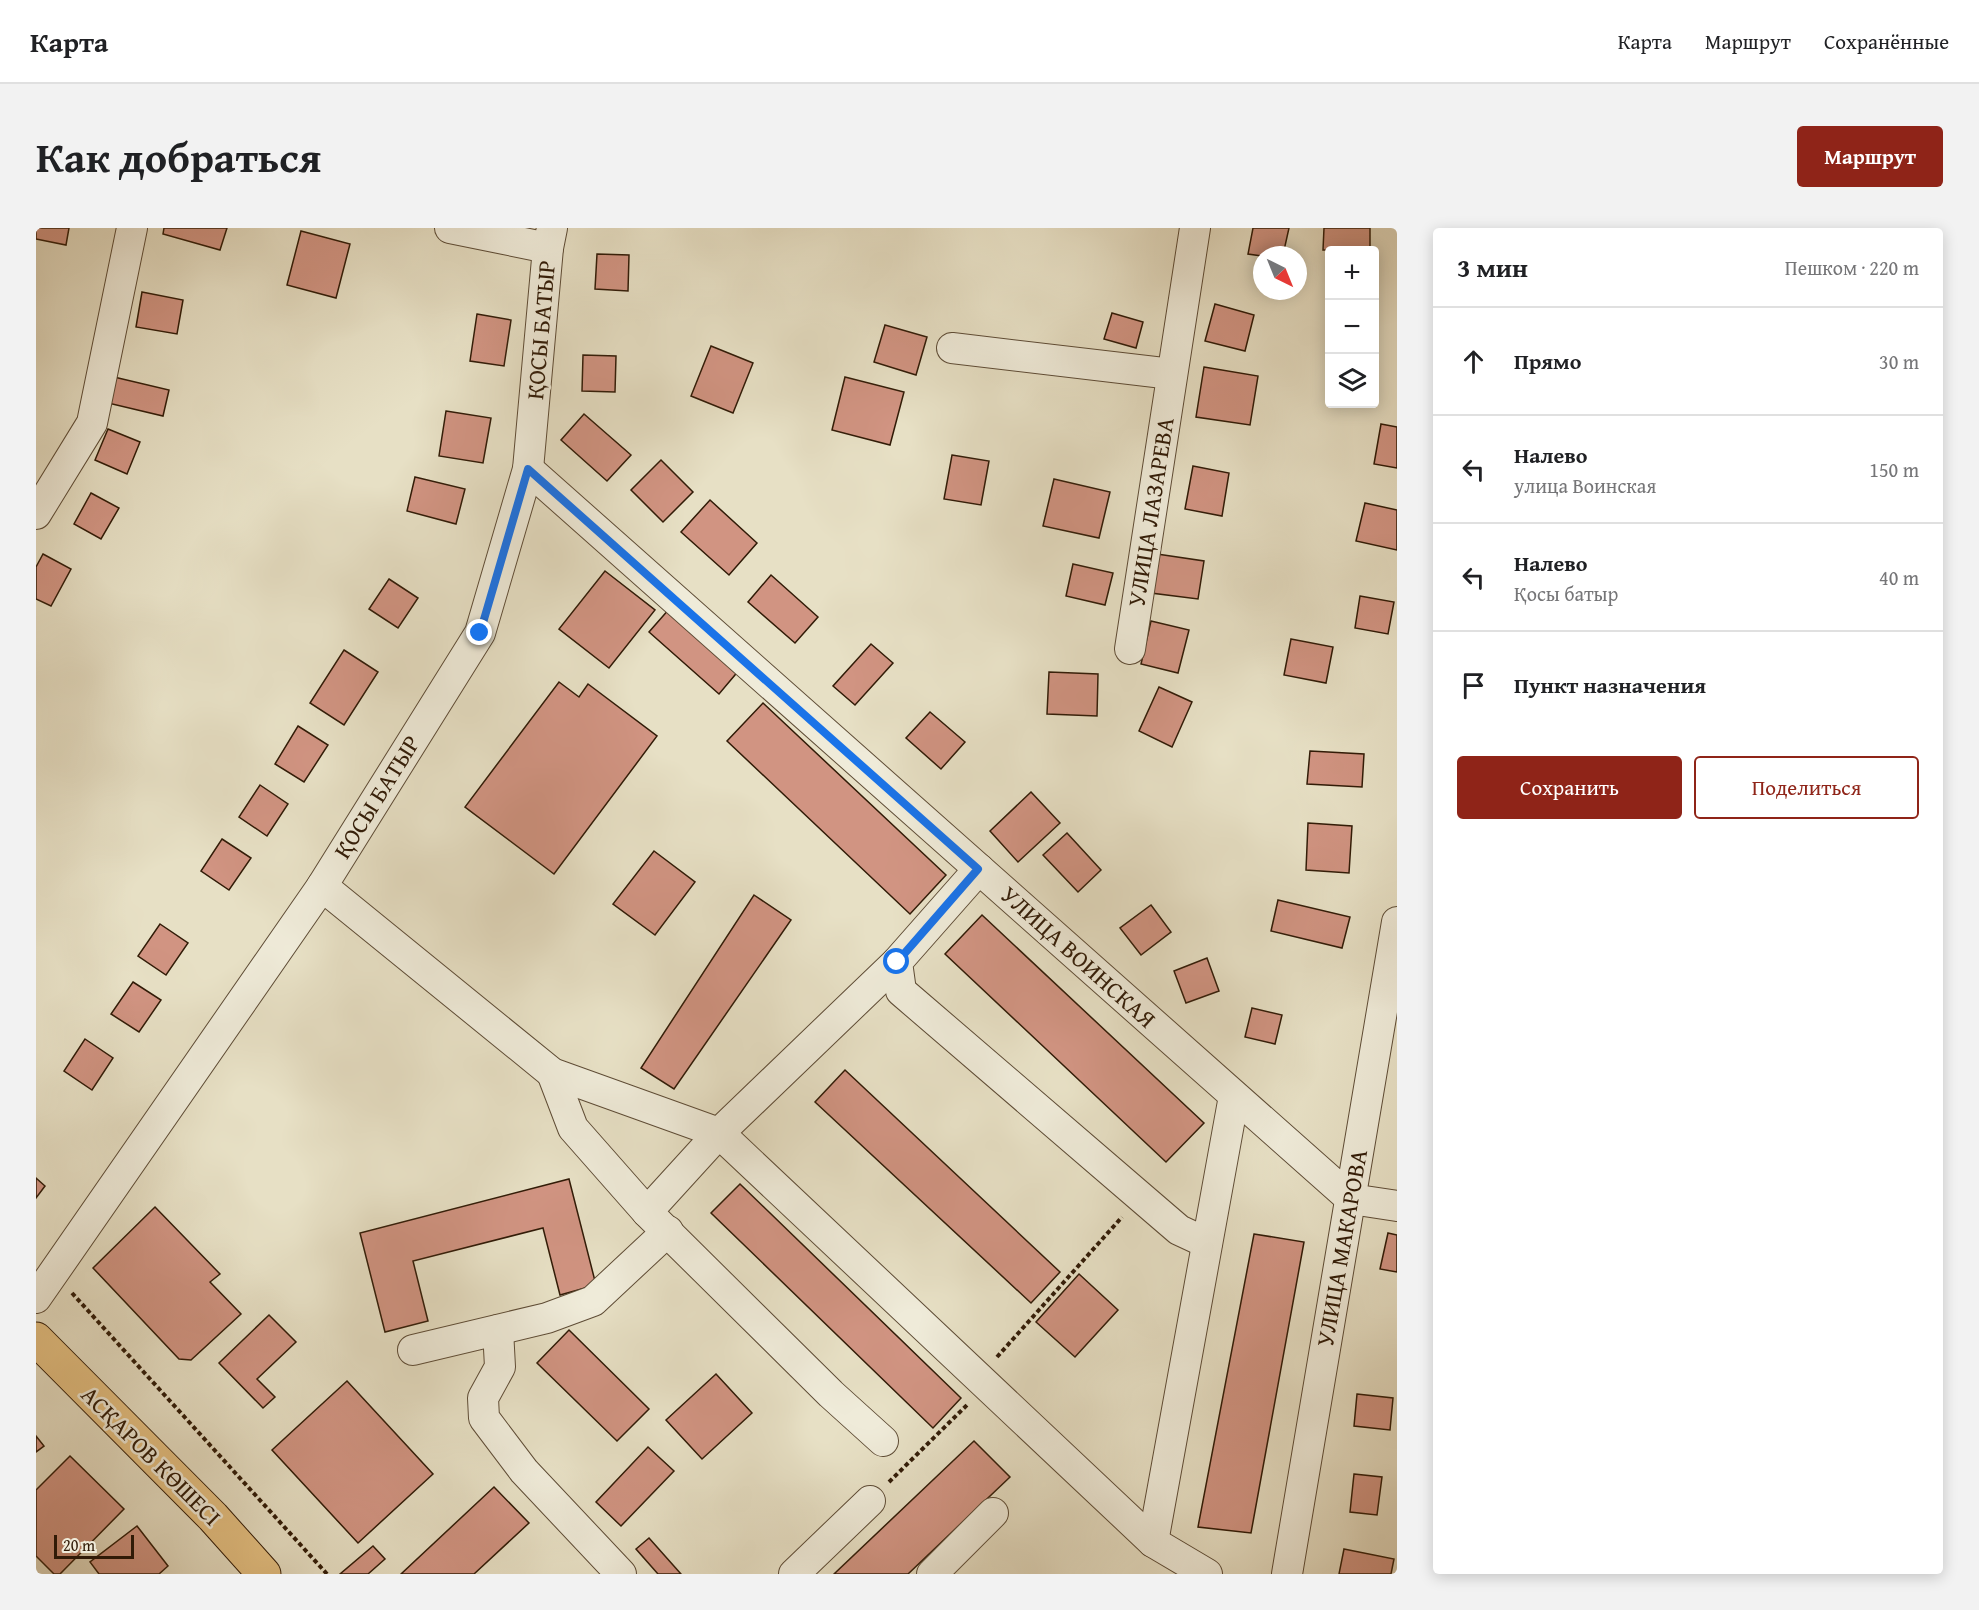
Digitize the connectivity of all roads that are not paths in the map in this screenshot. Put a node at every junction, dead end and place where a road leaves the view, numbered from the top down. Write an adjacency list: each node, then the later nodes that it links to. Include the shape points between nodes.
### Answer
1 (132, 228): 8 (street, via 92,423)
2 (450, 228): 4 (street)
3 (1195, 228): 6 (street, УЛИЦА ЛАЗАРЕВА)
4 (550, 238): 7 (street, ҚОСЫ БАТЫР)
5 (952, 348): 6 (street)
6 (1172, 374): 9 (street, УЛИЦА ЛАЗАРЕВА)
7 (528, 469): 10 (street, УЛИЦА ВОИНСКАЯ); 11 (street, ҚОСЫ БАТЫР, via 480,633)
8 (36, 514)
9 (1130, 649)
10 (978, 869): 13 (street); 15 (street, УЛИЦА ВОИНСКАЯ)
11 (322, 886): 14 (street); 21 (street, ҚОСЫ БАТЫР)
12 (1397, 922): 17 (street, УЛИЦА МАКАРОВА)
13 (897, 962): 16 (street); 20 (street, via 901,991 1179,1230)
14 (552, 1073): 16 (street); 19 (street, via 573,1128)
15 (1234, 1096): 17 (street, УЛИЦА ВОИНСКАЯ); 20 (street)
16 (718, 1133): 19 (street); 28 (street)
17 (1351, 1199): 18 (street); 34 (street, УЛИЦА МАКАРОВА)
18 (1397, 1206)
19 (657, 1221): 22 (street, via 593,1301); 25 (street, via 831,1394)
20 (1207, 1244): 28 (street)
21 (36, 1298)
22 (498, 1330): 24 (street); 30 (street, via 500,1366 483,1398 484,1418 524,1471)
23 (36, 1339): 29 (main road, АСҚАРОВ КӨШЕСІ, via 213,1517)
24 (413, 1350)
25 (884, 1441)
26 (870, 1501): 31 (street)
27 (993, 1513): 32 (street)
28 (1153, 1542): 33 (street)
29 (264, 1574)
30 (621, 1574)
31 (794, 1574)
32 (932, 1574)
33 (1207, 1574)
34 (1287, 1574)

